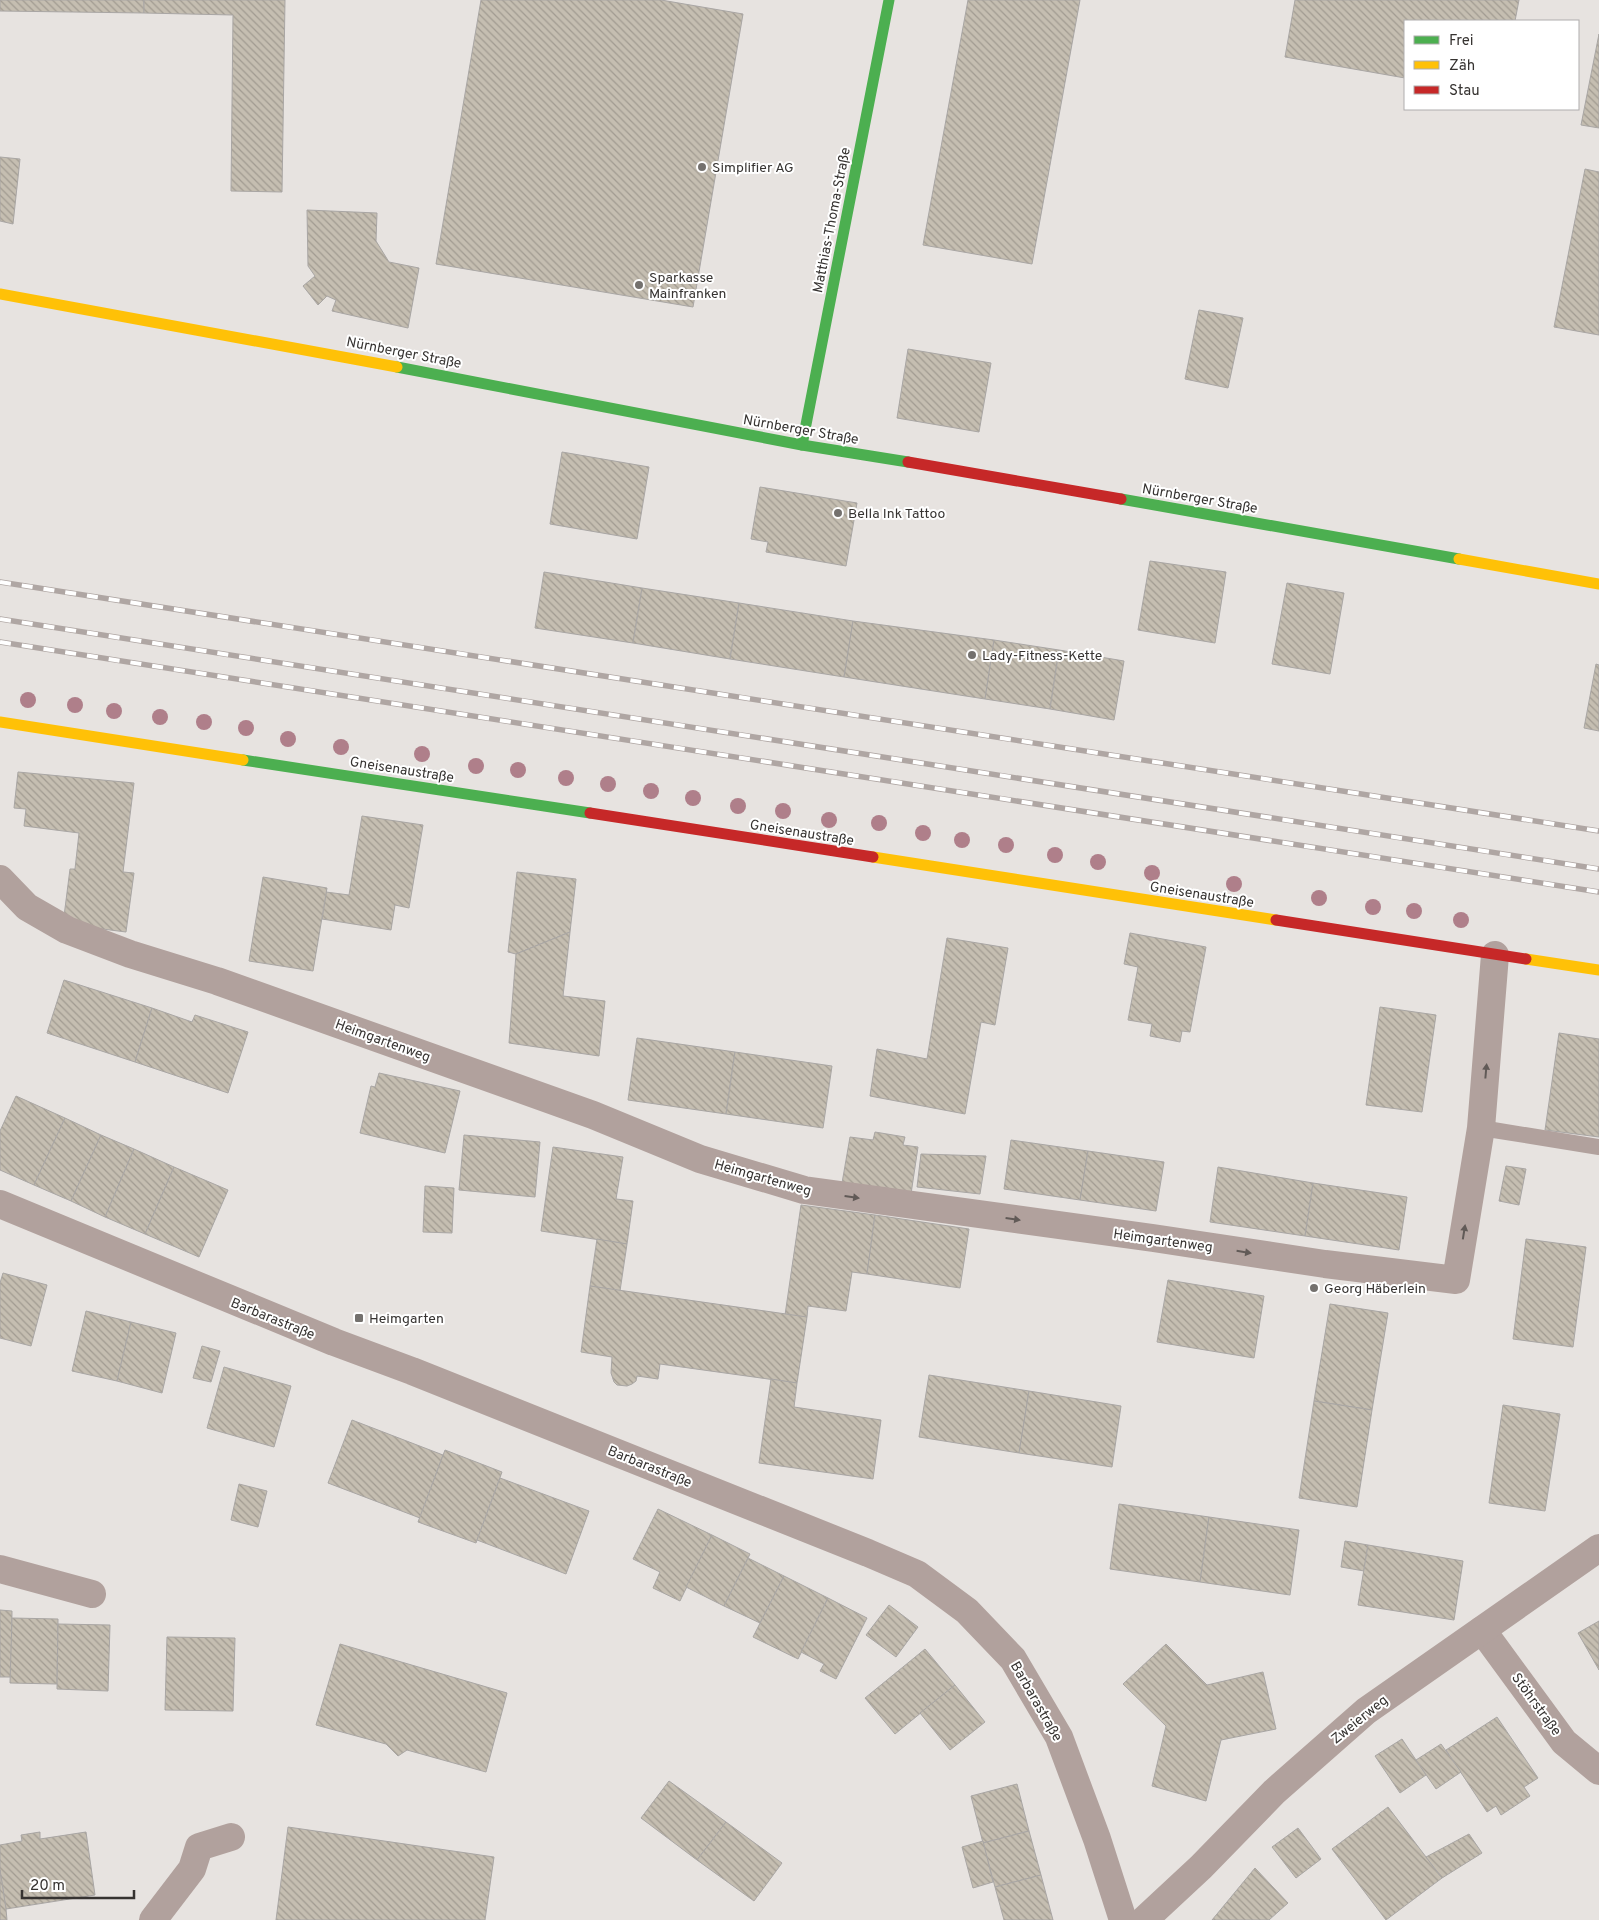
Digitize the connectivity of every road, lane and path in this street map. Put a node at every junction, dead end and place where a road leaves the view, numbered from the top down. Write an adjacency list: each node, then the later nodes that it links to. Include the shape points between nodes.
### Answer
1 (889, 0): 3 (street, Matthias-Thoma-Straße)
2 (0, 294): 3 (street, Nürnberger Straße, via 286,345)
3 (802, 445): 4 (street, Nürnberger Straße)
4 (1599, 584)
5 (0, 722): 7 (street, Gneisenaustraße)
6 (0, 879): 9 (street, Heimgartenweg, one-way to 9, via 27,907 67,930 593,1115 700,1159 804,1190 1456,1280)
7 (1496, 955): 8 (street, Gneisenaustraße); 9 (street, Heimgartenweg, one-way to 7)
8 (1599, 970)
9 (1481, 1128): 10 (lane)
10 (1599, 1147)
11 (0, 1204): 19 (street, Barbarastraße, via 334,1342 917,1574 967,1611 1013,1659 1059,1737)
12 (1599, 1548): 15 (street, Zweierweg)
13 (0, 1569): 14 (street)
14 (92, 1594)
15 (1482, 1630): 16 (street, Stöhrstraße, via 1564,1742); 20 (street, Zweierweg, via 1366,1711 1274,1792)
16 (1599, 1771)
17 (231, 1837): 18 (street, via 199,1847 192,1869)
18 (153, 1920)
19 (1123, 1920)
20 (1144, 1920)

